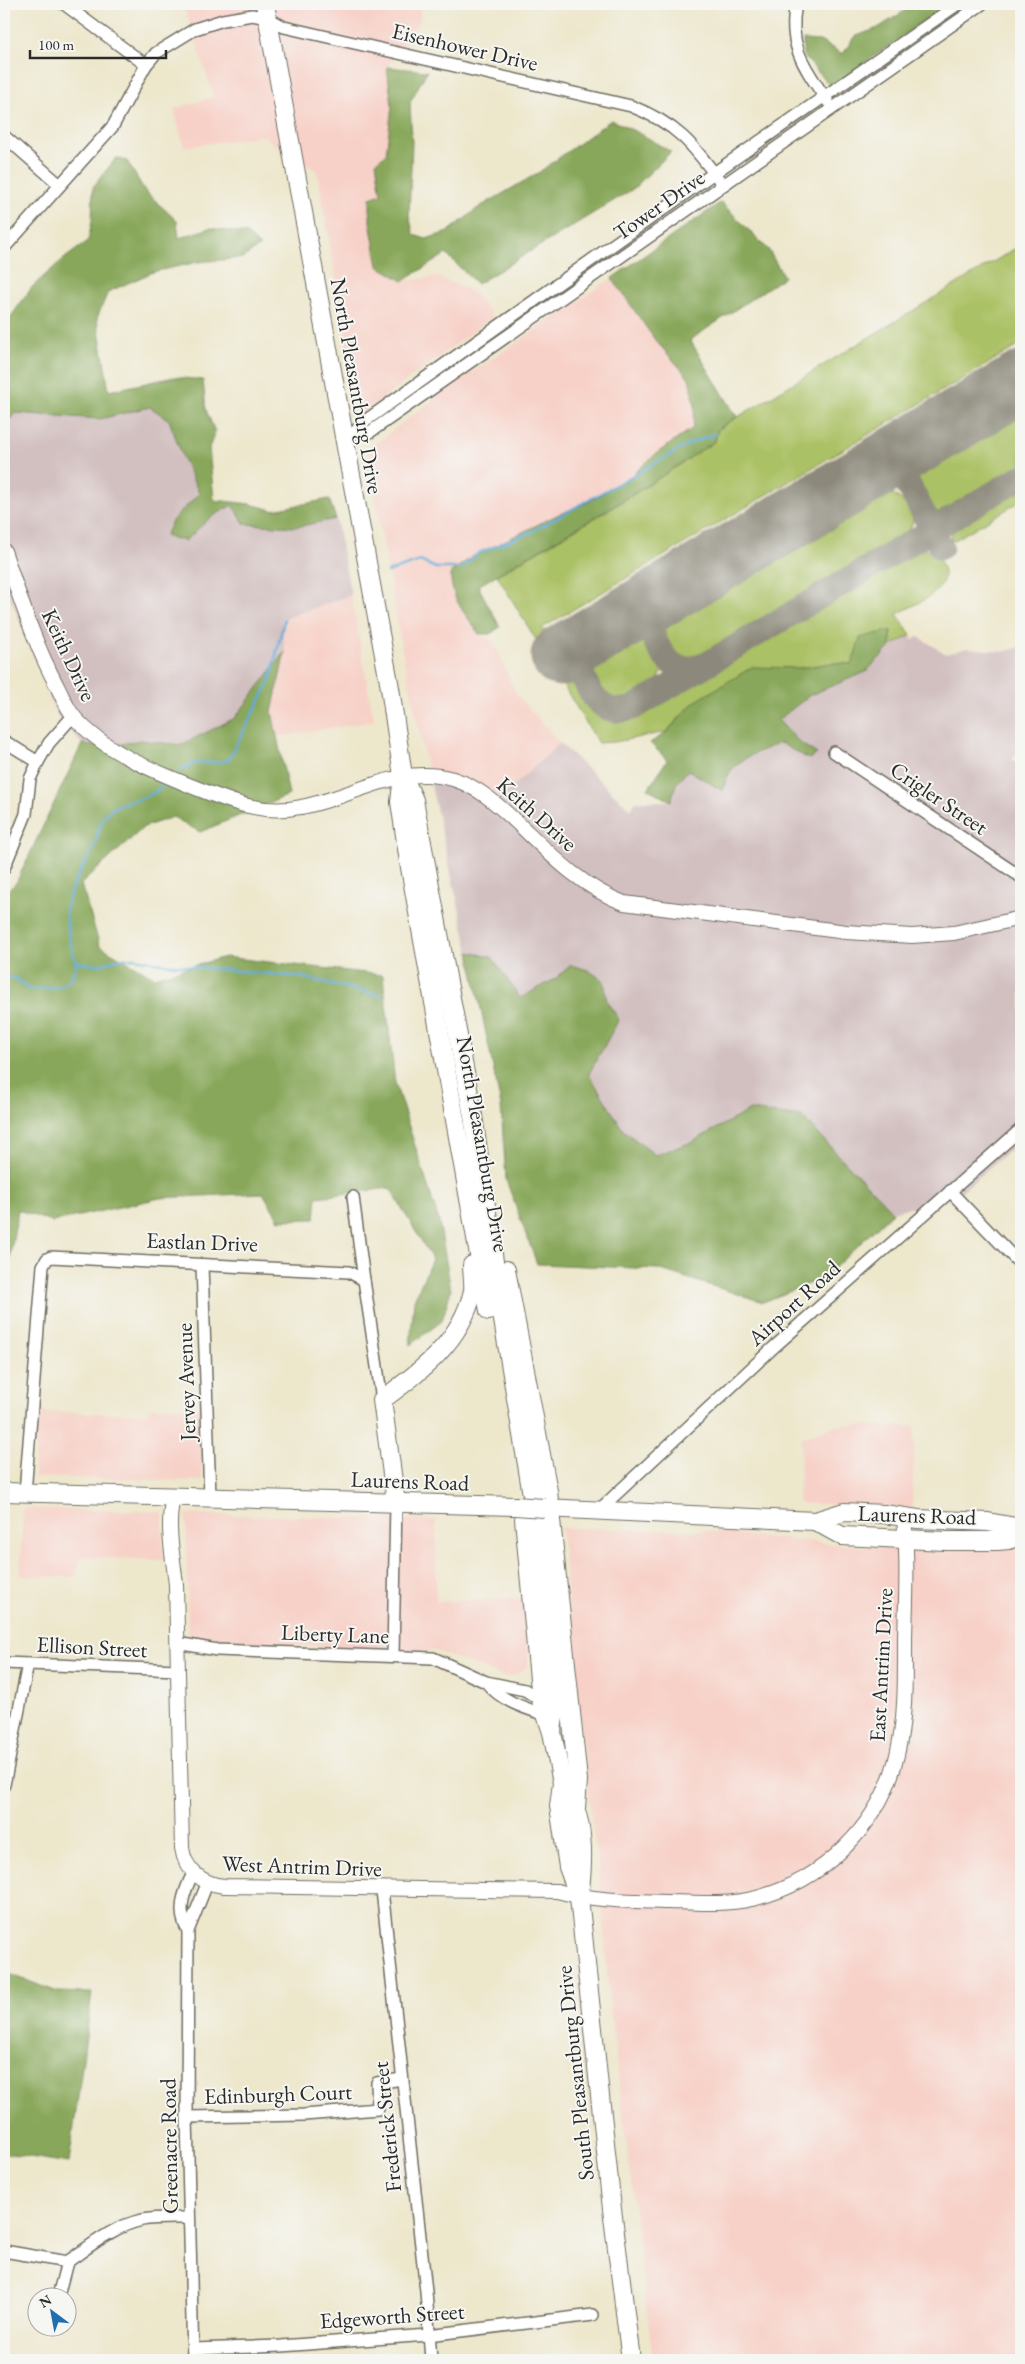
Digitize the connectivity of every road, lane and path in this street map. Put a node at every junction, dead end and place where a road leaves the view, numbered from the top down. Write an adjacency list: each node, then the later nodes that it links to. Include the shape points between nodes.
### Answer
1 (64, 4): 6 (street)
2 (796, 4): 7 (street, via 793,38)
3 (958, 4): 7 (street, Tower Drive)
4 (982, 4): 8 (street, Tower Drive)
5 (267, 11): 6 (street, Eisenhower Drive, via 195,29 156,54); 10 (street, Eisenhower Drive, via 284,27 631,106 686,137); 14 (main road, North Pleasantburg Drive)
6 (146, 65): 11 (street, Eisenhower Drive, via 113,126)
7 (824, 96): 8 (street); 10 (street, Tower Drive)
8 (832, 108): 12 (street, Tower Drive)
9 (4, 136): 11 (street)
10 (714, 173): 12 (street, Eisenhower Drive); 14 (street, Tower Drive, via 364,421)
11 (60, 185): 13 (street, Eisenhower Drive)
12 (723, 185): 14 (street, Tower Drive, via 370,432)
13 (4, 248)
14 (350, 436): 20 (main road, North Pleasantburg Drive)
15 (4, 551): 16 (street, Keith Drive, via 41,657)
16 (73, 716): 19 (street, via 49,743); 20 (street, Keith Drive, via 113,750 250,808 284,810 304,807)
17 (4, 741): 19 (street)
18 (834, 752): 22 (street, Crigler Street)
19 (38, 762): 21 (street, via 30,779 26,814)
20 (403, 776): 23 (street, Keith Drive, via 427,773 480,790 570,871 624,903 846,932 912,936 954,933); 24 (main road, North Pleasantburg Drive, via 400,802)
21 (4, 868)
22 (1021, 877)
23 (1021, 918)
24 (455, 1067): 27 (main road, North Pleasantburg Drive, via 456,1121); 39 (main road, North Pleasantburg Drive, via 473,1116 496,1214)
25 (1021, 1129): 26 (street, Airport Road)
26 (950, 1191): 30 (street); 38 (street, Airport Road, via 774,1347)
27 (470, 1197): 32 (main road, via 473,1290 464,1317 442,1351); 39 (main road, North Pleasantburg Drive)
28 (353, 1198): 31 (street)
29 (202, 1265): 31 (street, Eastlan Drive, via 344,1271); 34 (street, Eastlan Drive, via 51,1257 44,1261); 36 (street, Jervey Avenue)
30 (1021, 1265)
31 (364, 1280): 32 (street)
32 (382, 1400): 37 (main road)
33 (4, 1492): 34 (main road, Laurens Road)
34 (25, 1493): 35 (main road, Laurens Road)
35 (173, 1497): 36 (main road, Laurens Road); 45 (street, West Antrim Drive, via 169,1512 176,1585)
36 (210, 1497): 37 (main road, Laurens Road)
37 (396, 1503): 39 (main road, Laurens Road); 46 (street)
38 (598, 1511): 39 (main road, Laurens Road); 41 (main road, Laurens Road)
39 (534, 1513): 51 (main road); 54 (main road, via 578,1780)
40 (904, 1518): 41 (main road, Laurens Road, via 844,1512); 42 (main road, Laurens Road, via 988,1522); 44 (street, East Antrim Drive)
41 (815, 1521): 44 (main road, Laurens Road, via 842,1536)
42 (1021, 1528)
43 (1021, 1534): 44 (main road, Laurens Road, via 1009,1540)
44 (906, 1540): 58 (street, East Antrim Drive, via 904,1709 897,1757 875,1810 842,1851 802,1880 751,1899 708,1904)
45 (177, 1643): 46 (street, Liberty Lane, via 217,1650); 49 (street, West Antrim Drive)
46 (393, 1656): 50 (street, Liberty Lane, via 433,1658)
47 (4, 1663): 48 (street, Ellison Street)
48 (28, 1664): 49 (street, Ellison Street); 53 (street)
49 (178, 1670): 55 (street, West Antrim Drive, via 182,1848)
50 (486, 1682): 51 (street, Liberty Lane, via 525,1690); 51 (street, Liberty Lane, via 496,1694)
51 (548, 1705): 52 (main road)
52 (562, 1784): 54 (main road, South Pleasantburg Drive); 58 (main road, via 559,1806 568,1867)
53 (4, 1785)
54 (576, 1808): 58 (main road, South Pleasantburg Drive, via 583,1868)
55 (193, 1873): 56 (street, West Antrim Drive); 59 (street, Greenacre Road, via 182,1904 182,1922)
56 (207, 1884): 57 (street, West Antrim Drive); 59 (street, Greenacre Road)
57 (382, 1890): 58 (street, West Antrim Drive, via 557,1891); 60 (street, Frederick Street)
58 (579, 1897): 70 (main road, South Pleasantburg Drive)
59 (188, 1931): 61 (street, Greenacre Road)
60 (402, 2079): 61 (street, Edinburgh Court, via 377,2083 378,2109 304,2115); 67 (street, Frederick Street)
61 (188, 2117): 62 (street, Greenacre Road)
62 (189, 2218): 64 (street, via 143,2220 129,2225 112,2232); 68 (street, Greenacre Road)
63 (4, 2251): 64 (street)
64 (67, 2262): 65 (street)
65 (61, 2286)
66 (593, 2315): 67 (street, Edgeworth Street)
67 (428, 2335): 68 (street, Edgeworth Street); 69 (street, Frederick Street)
68 (193, 2354)
69 (431, 2360)
70 (631, 2360)

